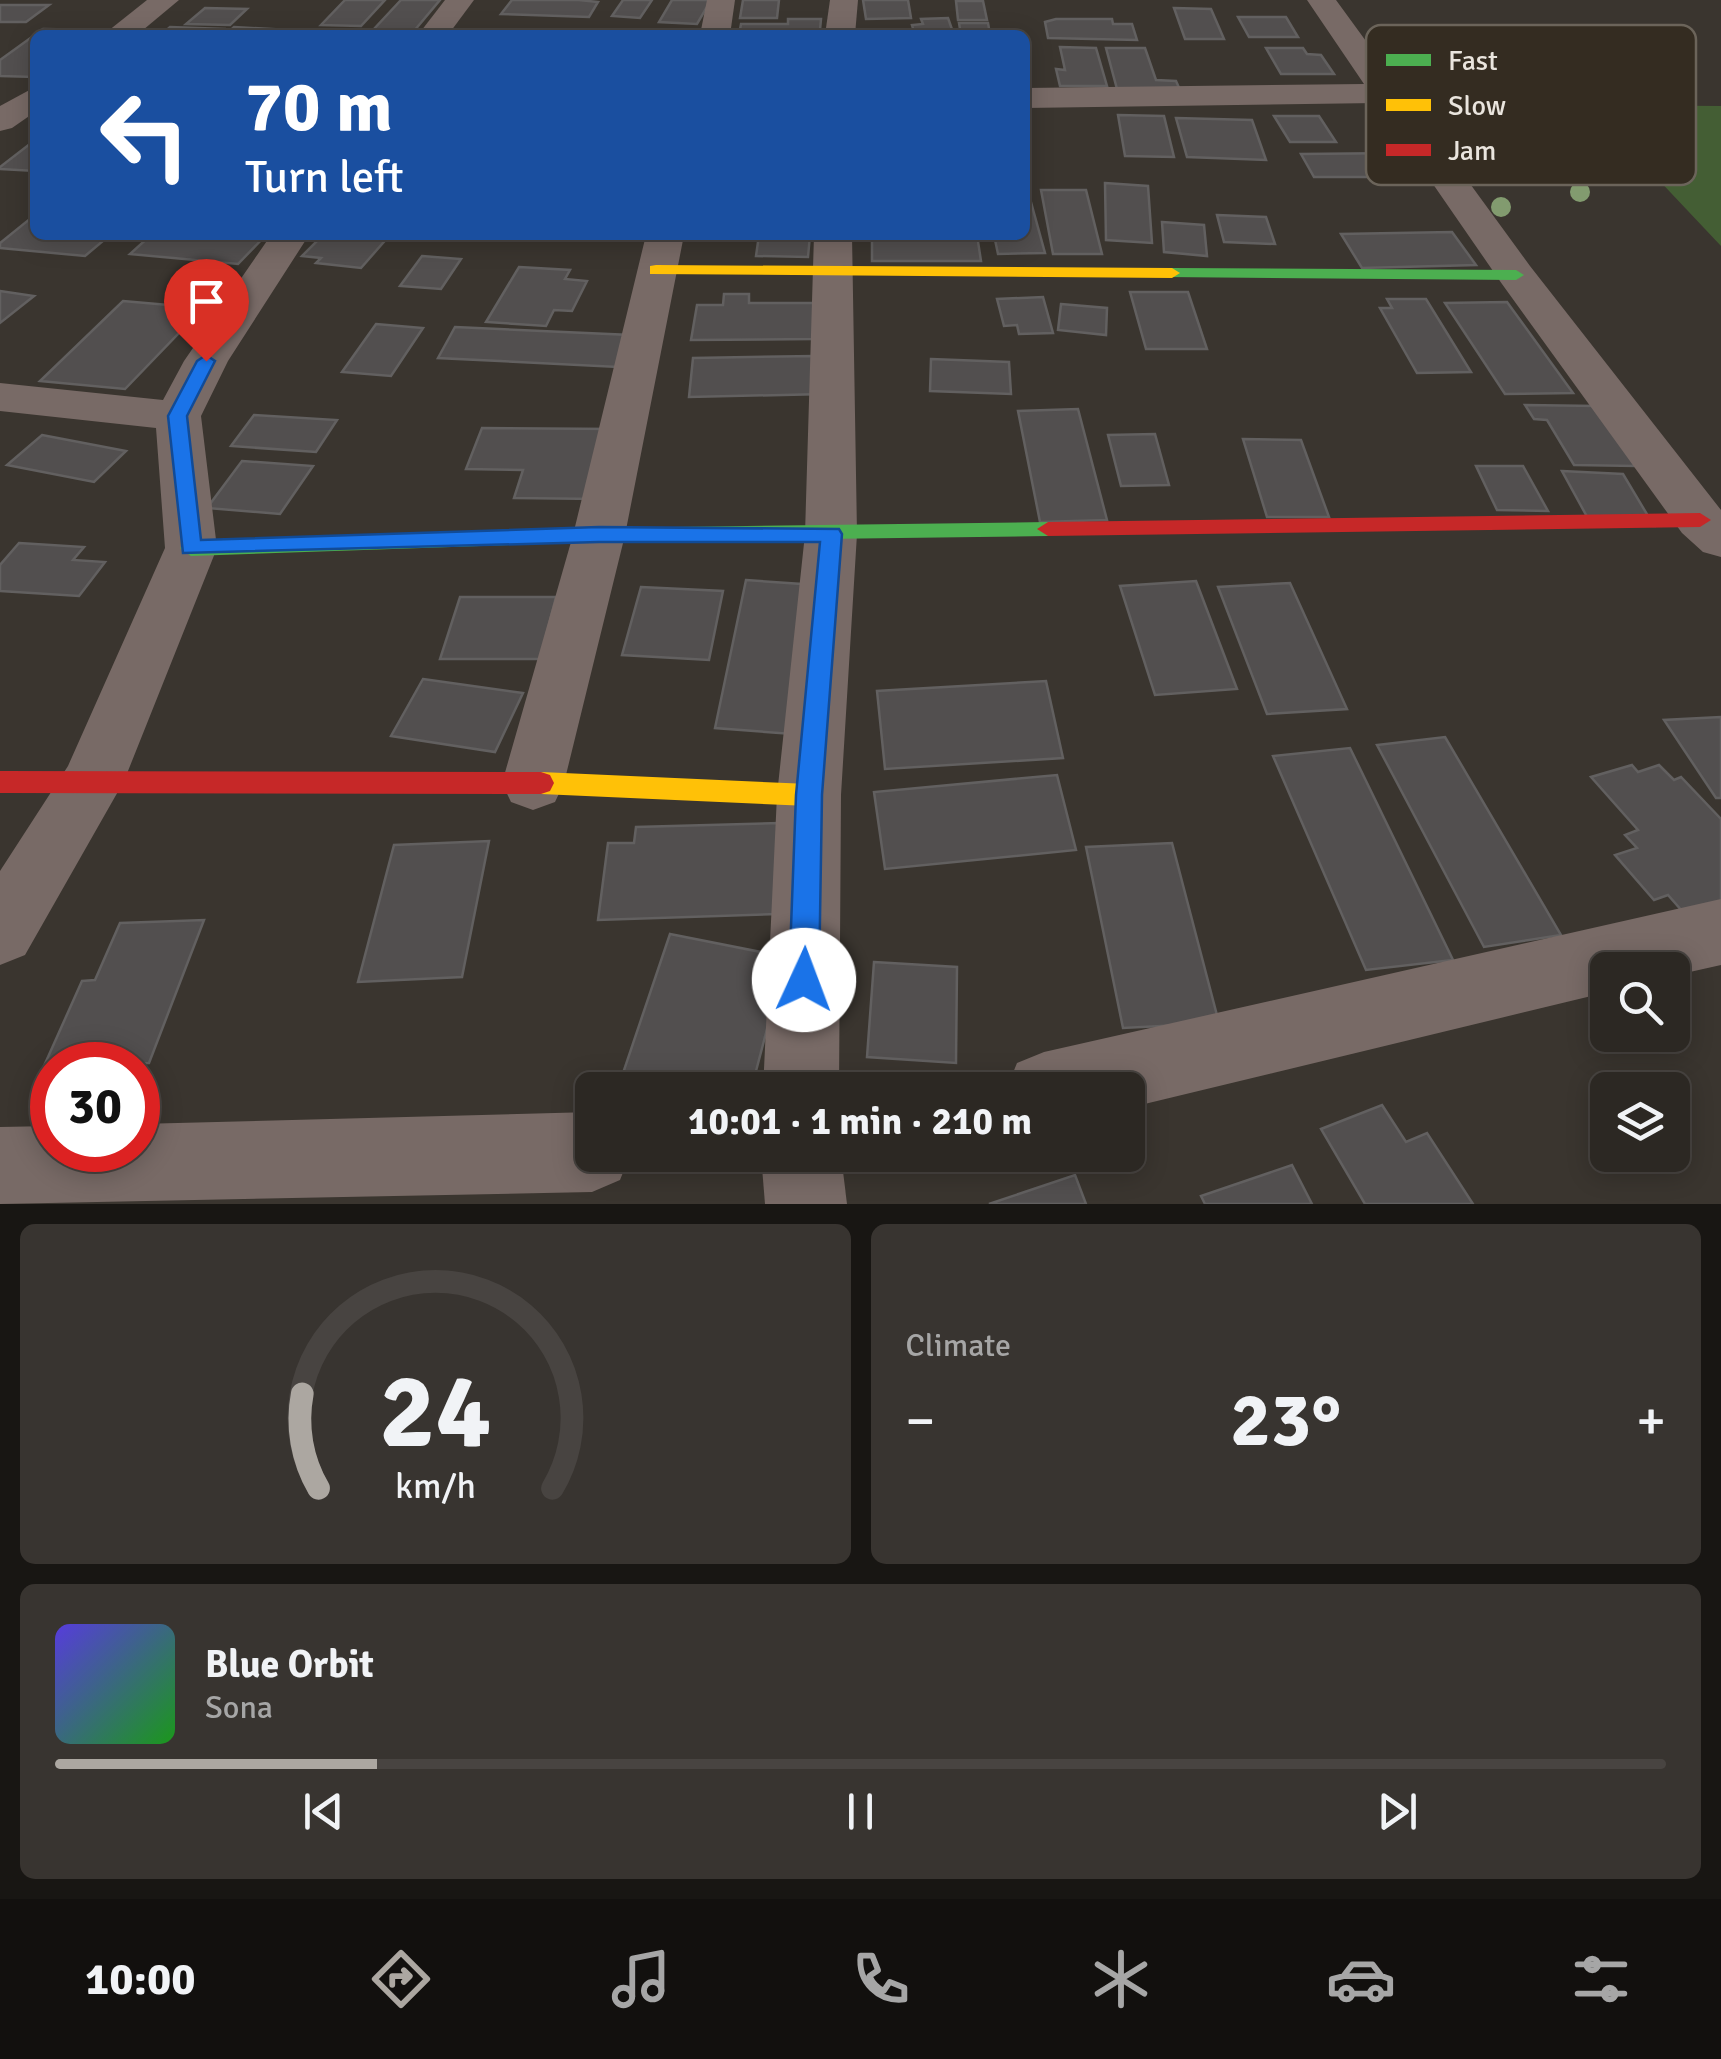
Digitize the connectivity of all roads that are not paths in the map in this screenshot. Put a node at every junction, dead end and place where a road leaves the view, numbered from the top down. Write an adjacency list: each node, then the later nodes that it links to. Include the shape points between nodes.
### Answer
1 (164, 0): 6 (street)
2 (460, 0): 7 (street)
3 (721, 0): 8 (street)
4 (844, 0): 9 (street)
5 (1321, 0): 10 (street)
6 (125, 30)
7 (437, 30)
8 (716, 30)
9 (841, 30)
10 (1366, 62)
11 (0, 90): 12 (street)
12 (30, 93)
13 (1366, 93): 15 (street)
14 (30, 98): 16 (street)
15 (1030, 98)
16 (0, 121)
17 (1453, 185): 21 (street)
18 (287, 240): 23 (street, via 206,361)
19 (660, 252): 20 (street); 26 (street)
20 (833, 252): 21 (street); 25 (street)
21 (1516, 275): 24 (street)
22 (0, 397): 23 (street)
23 (178, 416): 27 (street)
24 (1710, 530): 25 (street)
25 (832, 534): 26 (street); 31 (street)
26 (599, 535): 27 (street); 30 (street)
27 (191, 548): 28 (street)
28 (93, 780): 29 (street); 30 (street); 32 (street)
29 (0, 782)
30 (533, 783): 31 (street)
31 (809, 795): 34 (street)
32 (0, 932)
33 (1721, 932): 35 (street)
34 (801, 1072)
35 (1121, 1072)
36 (575, 1152): 37 (street)
37 (0, 1167)
38 (802, 1172): 39 (street)
39 (806, 1204)

